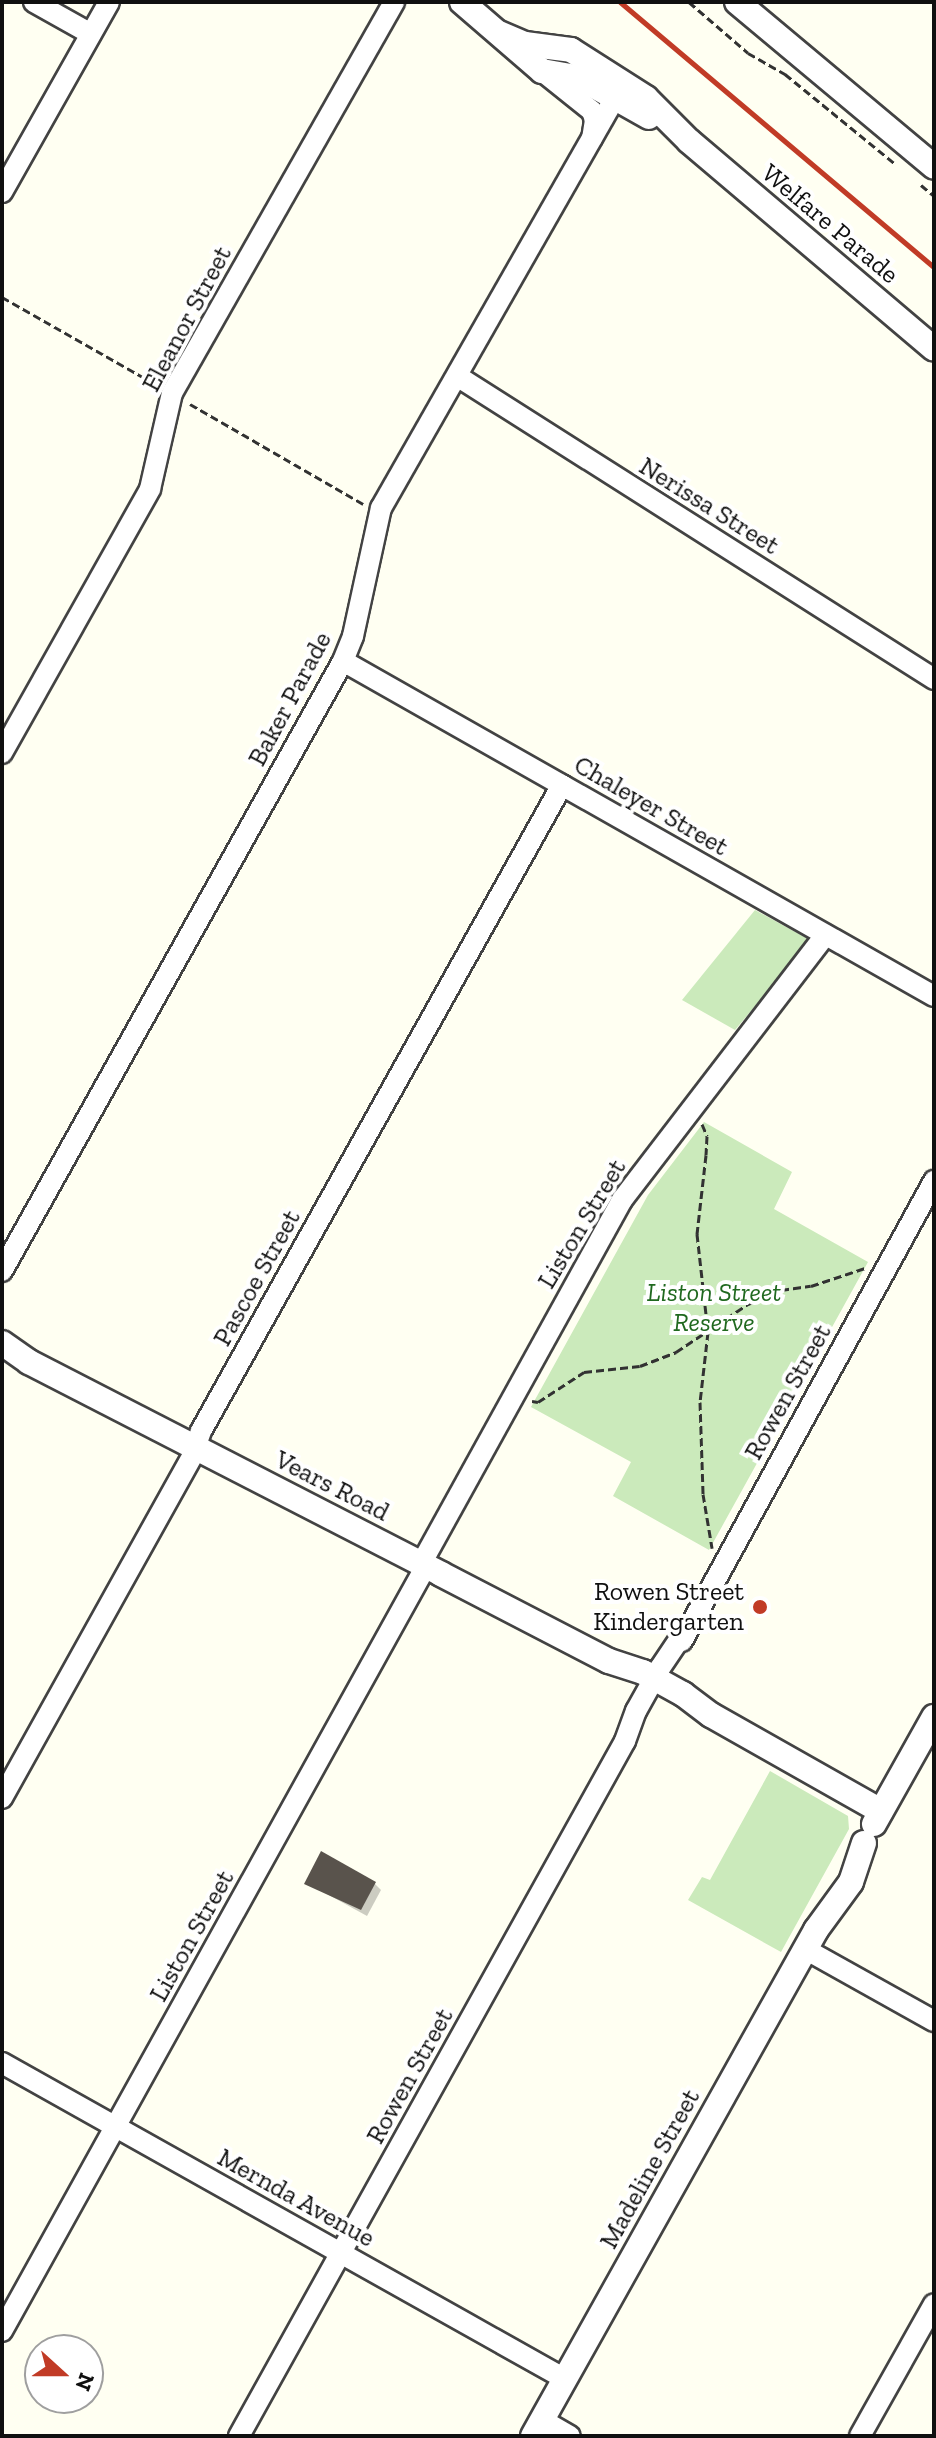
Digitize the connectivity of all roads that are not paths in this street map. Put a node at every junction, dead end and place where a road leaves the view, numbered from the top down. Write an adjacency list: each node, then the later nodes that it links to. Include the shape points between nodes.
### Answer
1 (34, 2): 7 (street)
2 (109, 2): 7 (street)
3 (394, 2): 17 (street, Eleanor Street, via 172,393 150,489)
4 (462, 2): 6 (street, Welfare Parade)
5 (737, 2): 11 (street)
6 (499, 33): 8 (street, Welfare Parade); 9 (street, Welfare Parade, via 525,44 571,50)
7 (91, 34): 12 (street)
8 (542, 71): 9 (street, Welfare Parade); 10 (street, via 592,111)
9 (620, 90): 10 (street, Baker Parade); 13 (street, Welfare Parade, via 654,105 689,141)
10 (591, 141): 14 (street, Baker Parade)
11 (924, 173)
12 (2, 192)
13 (934, 349)
14 (457, 376): 15 (street, Baker Parade, via 378,515); 16 (street, Nerissa Street)
15 (343, 661): 18 (street, Chaleyer Street); 22 (street, Baker Parade)
16 (934, 679)
17 (2, 753)
18 (562, 785): 19 (street, Chaleyer Street); 26 (street, Pascoe Street)
19 (825, 935): 20 (street, Chaleyer Street); 27 (street, Liston Street, via 622,1200)
20 (934, 996)
21 (934, 1181): 28 (street, Rowen Street)
22 (2, 1271)
23 (2, 1343): 25 (street, Vears Road)
24 (2, 1354): 25 (street, Vears Road)
25 (29, 1362): 26 (street, Vears Road)
26 (194, 1447): 27 (street, Vears Road); 30 (street, Pascoe Street)
27 (424, 1565): 28 (street, Vears Road); 35 (street, Liston Street)
28 (656, 1685): 31 (street, Vears Road); 36 (street, Rowen Street)
29 (934, 1717): 31 (street, Madeline Street)
30 (2, 1798)
31 (881, 1811): 32 (street, Madeline Street, via 851,1882)
32 (810, 1939): 33 (street); 39 (street, Madeline Street)
33 (934, 2021)
34 (2, 2063): 35 (street, Mernda Avenue)
35 (116, 2127): 36 (street, Mernda Avenue); 38 (street, Liston Street)
36 (341, 2253): 39 (street, Mernda Avenue); 41 (street, Rowen Street)
37 (934, 2304): 43 (street)
38 (2, 2331)
39 (565, 2379): 40 (street, Madeline Street)
40 (538, 2428): 42 (street)
41 (239, 2436)
42 (570, 2436)
43 (860, 2436)

